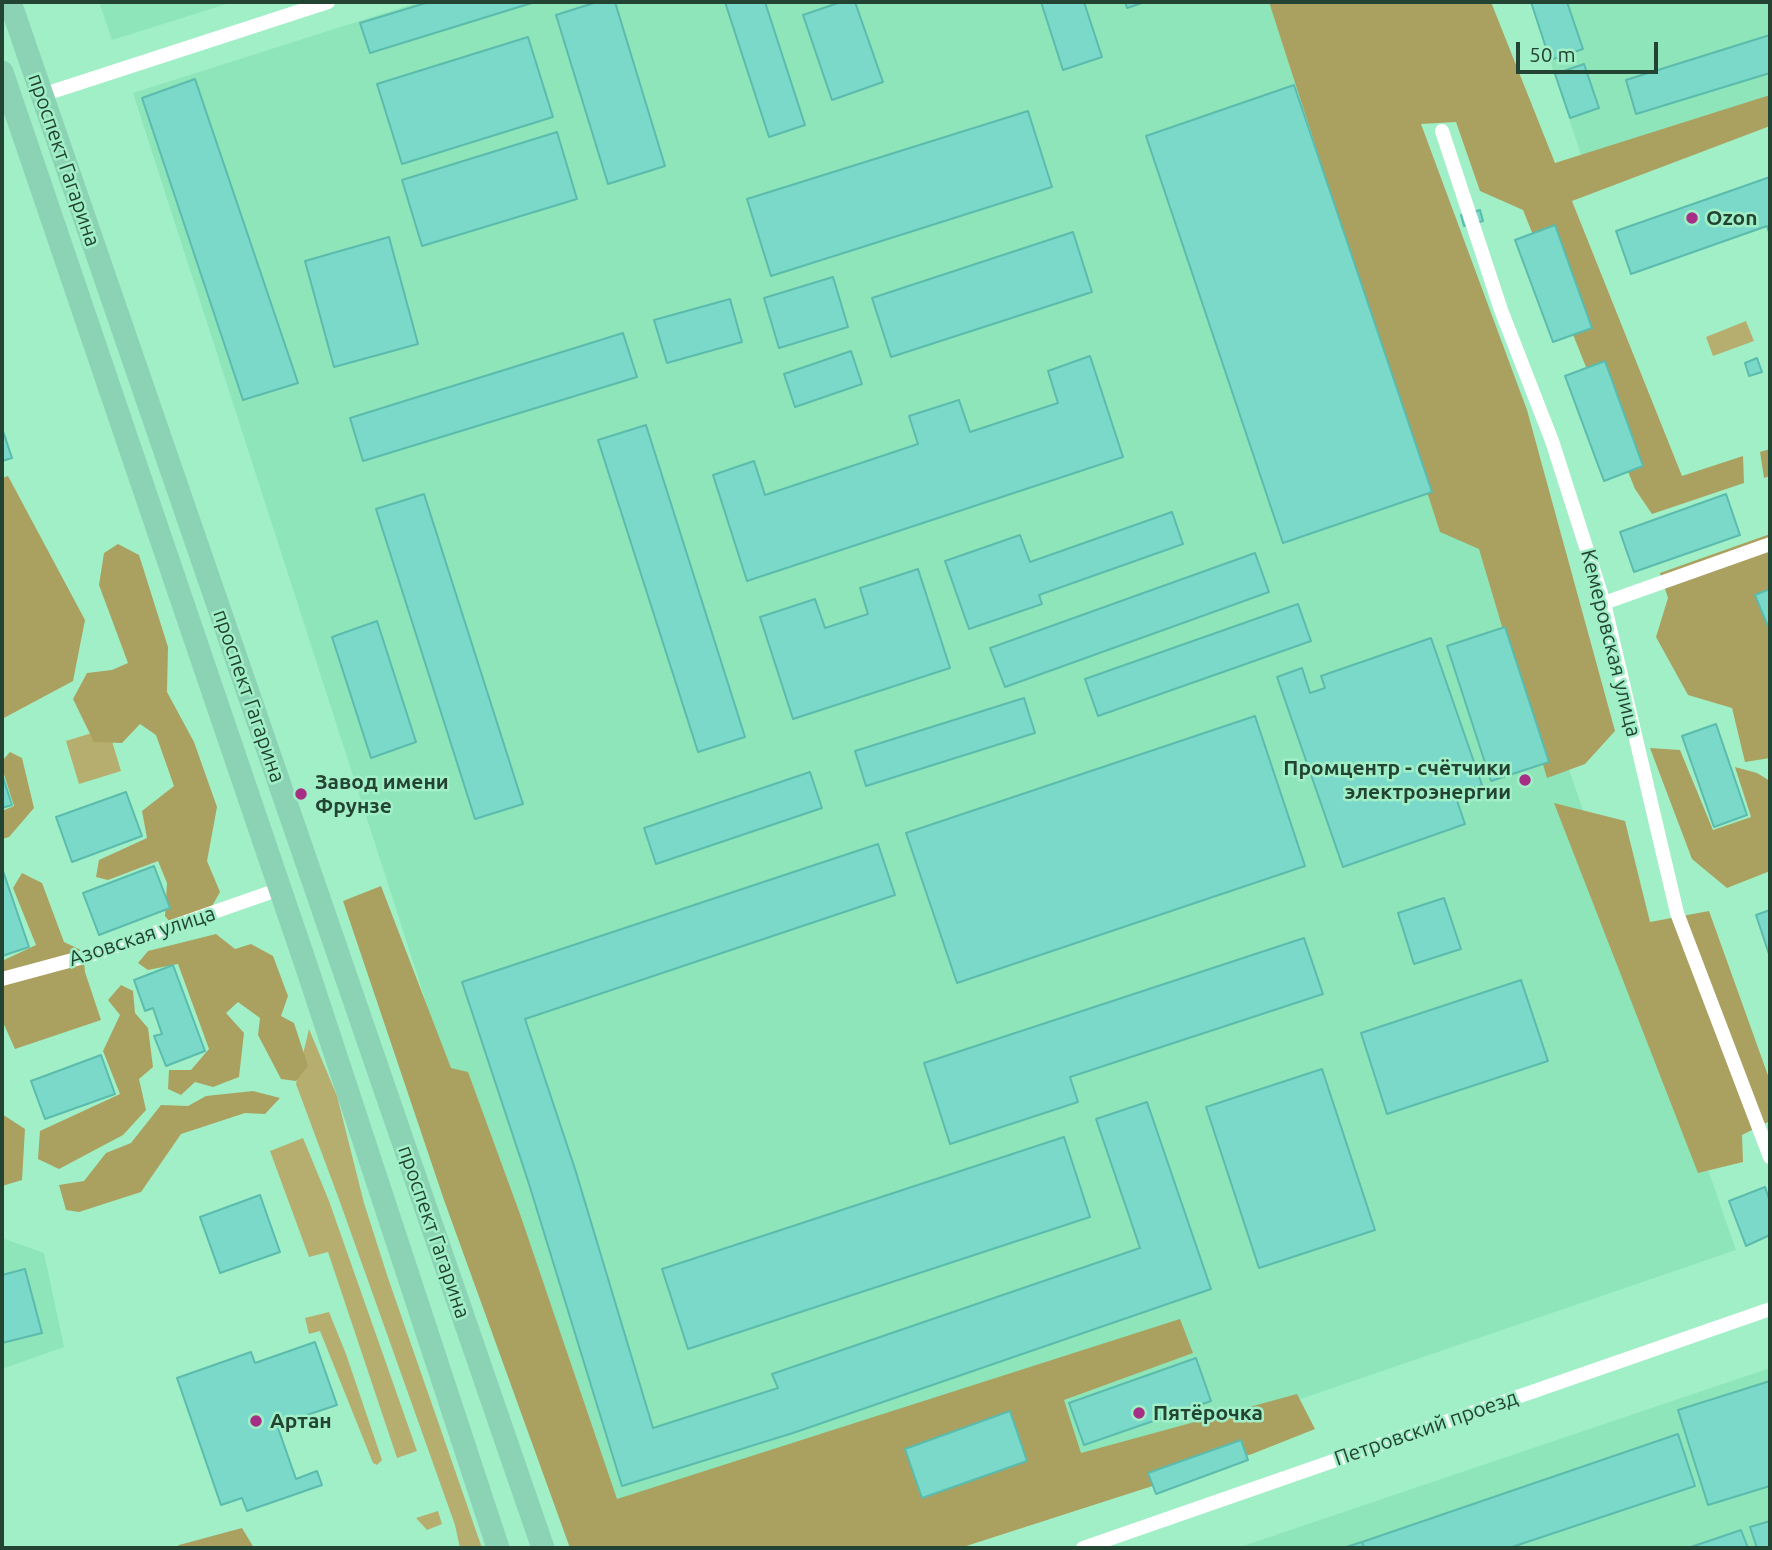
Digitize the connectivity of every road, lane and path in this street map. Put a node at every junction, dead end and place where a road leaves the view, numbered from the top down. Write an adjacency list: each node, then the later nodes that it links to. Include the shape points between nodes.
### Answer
1 (10, 2): 4 (main road, проспект Гагарина)
2 (328, 2): 4 (street)
3 (2, 72): 8 (main road, проспект Гагарина)
4 (42, 95): 13 (main road, проспект Гагарина)
5 (1442, 131): 7 (street, Кемеровская улица)
6 (1770, 544): 7 (street)
7 (1604, 603): 10 (street, Кемеровская улица, via 1677,913)
8 (280, 889): 9 (street, Азовская улица, via 91,955); 12 (main road, проспект Гагарина)
9 (2, 979)
10 (1770, 1157)
11 (1770, 1309): 14 (street, Петровский проезд)
12 (497, 1547)
13 (543, 1548)
14 (1083, 1548)

